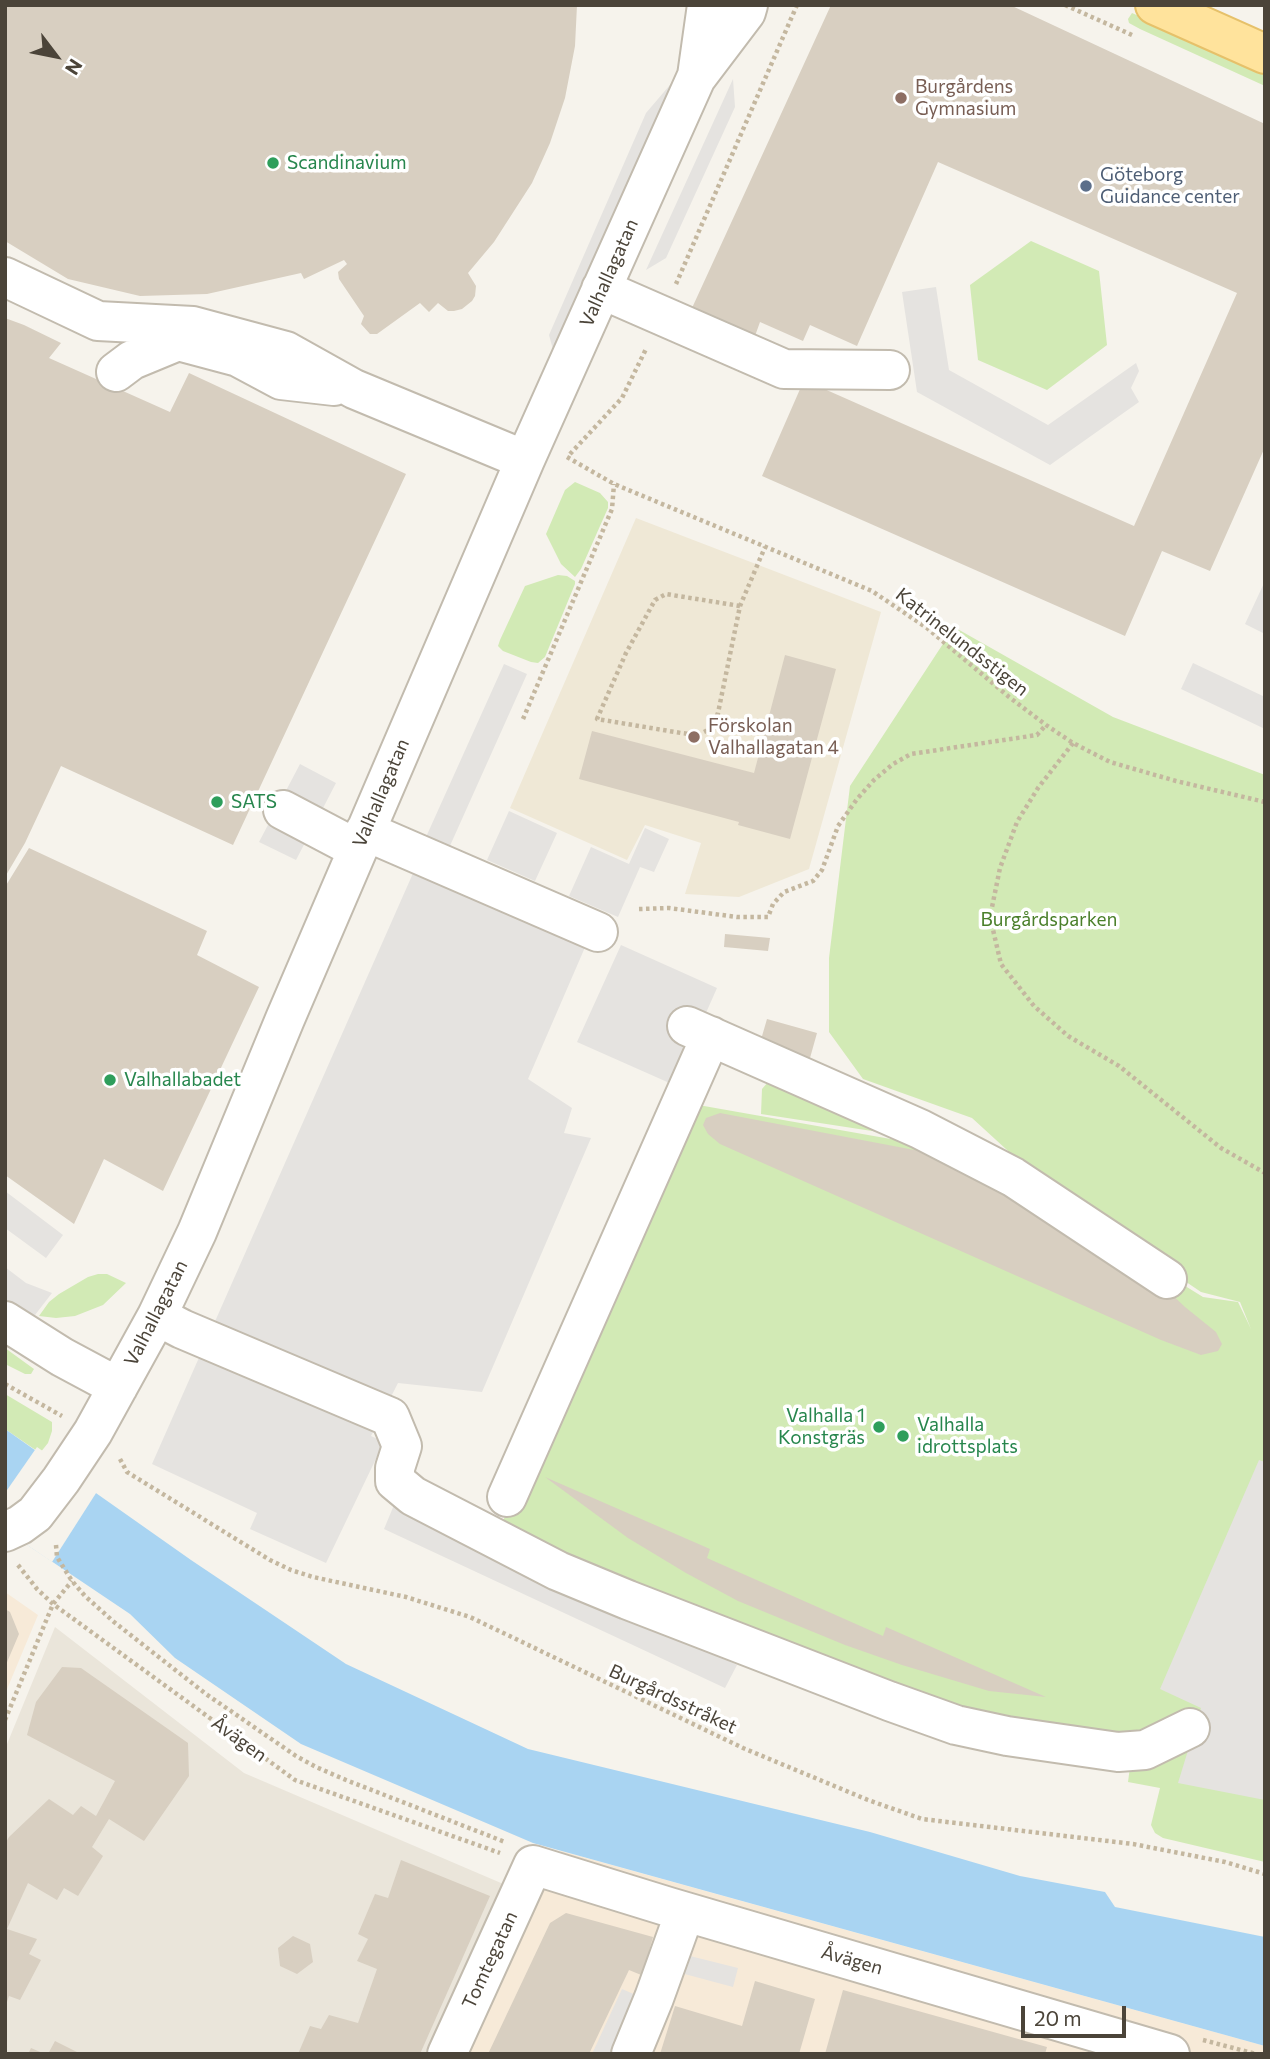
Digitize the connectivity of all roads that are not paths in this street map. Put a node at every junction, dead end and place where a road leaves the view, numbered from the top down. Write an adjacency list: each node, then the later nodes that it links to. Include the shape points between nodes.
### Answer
1 (707, 5): 5 (street, Valhallagatan)
2 (748, 5): 5 (street, Valhallagatan)
3 (1154, 5): 4 (main road)
4 (1265, 54)
5 (696, 78): 7 (street, Valhallagatan)
6 (5, 277): 10 (street, via 98,321 193,326 286,351)
7 (601, 289): 8 (street, via 784,369); 11 (street, Valhallagatan)
8 (890, 370)
9 (116, 372): 10 (street, via 132,360 178,341 238,357 281,380)
10 (354, 389): 11 (street)
11 (525, 460): 13 (street, Valhallagatan)
12 (283, 810): 13 (street)
13 (361, 840): 14 (street); 16 (street, Valhallagatan, via 197,1232)
14 (598, 932)
15 (1167, 1279): 19 (street, via 1013,1177 920,1129 699,1031)
16 (157, 1316): 18 (street, Valhallagatan); 21 (street, via 390,1417 401,1446 395,1481 413,1496 558,1571 628,1600 969,1728 1118,1752 1145,1750)
17 (5, 1321): 18 (street, Valhallagatan)
18 (118, 1387): 20 (street, via 81,1451)
19 (507, 1497)
20 (8, 1544)
21 (1190, 1728)
22 (520, 1860): 23 (street, Åvägen); 25 (street, Tomtegatan)
23 (685, 1912): 24 (street, Åvägen); 26 (street)
24 (1065, 2039): 27 (street, Åvägen)
25 (447, 2054)
26 (631, 2054)
27 (1170, 2054)

